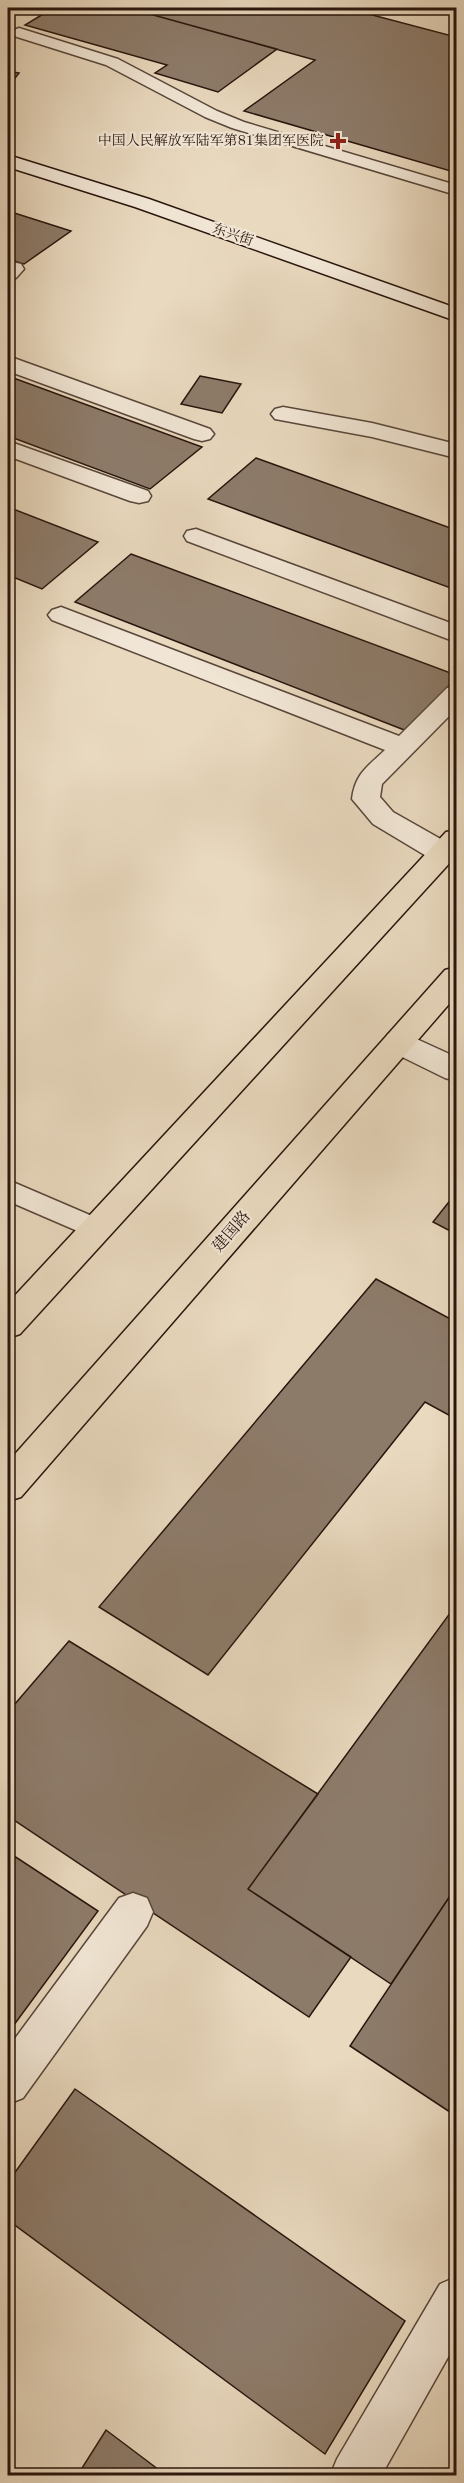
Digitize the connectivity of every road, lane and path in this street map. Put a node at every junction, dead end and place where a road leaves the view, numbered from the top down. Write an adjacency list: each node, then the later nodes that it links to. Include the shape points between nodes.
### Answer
1 (19, 33): 4 (lane, via 112,63 238,125)
2 (8, 144): 5 (street)
3 (8, 161): 8 (street, 东兴街)
4 (456, 190)
5 (184, 197)
6 (8, 267): 7 (street, via 13,269)
7 (8, 273)
8 (456, 315)
9 (8, 363): 11 (street)
10 (283, 414): 13 (street)
11 (202, 434)
12 (8, 448): 14 (street)
13 (456, 451)
14 (139, 496)
15 (196, 536): 17 (street)
16 (62, 615): 19 (street)
17 (456, 633)
18 (456, 694): 19 (street)
19 (403, 747): 20 (street, via 368,782 366,800 383,818)
20 (450, 846): 25 (main road)
21 (456, 977): 22 (main road, 建国路)
22 (399, 1042): 23 (street); 27 (main road, 建国路)
23 (456, 1070)
24 (8, 1190): 25 (lane)
25 (96, 1229): 26 (main road)
26 (8, 1325)
27 (8, 1486)
28 (133, 1912): 29 (street)
29 (8, 2083)
30 (456, 2300): 31 (street)
31 (354, 2475)

